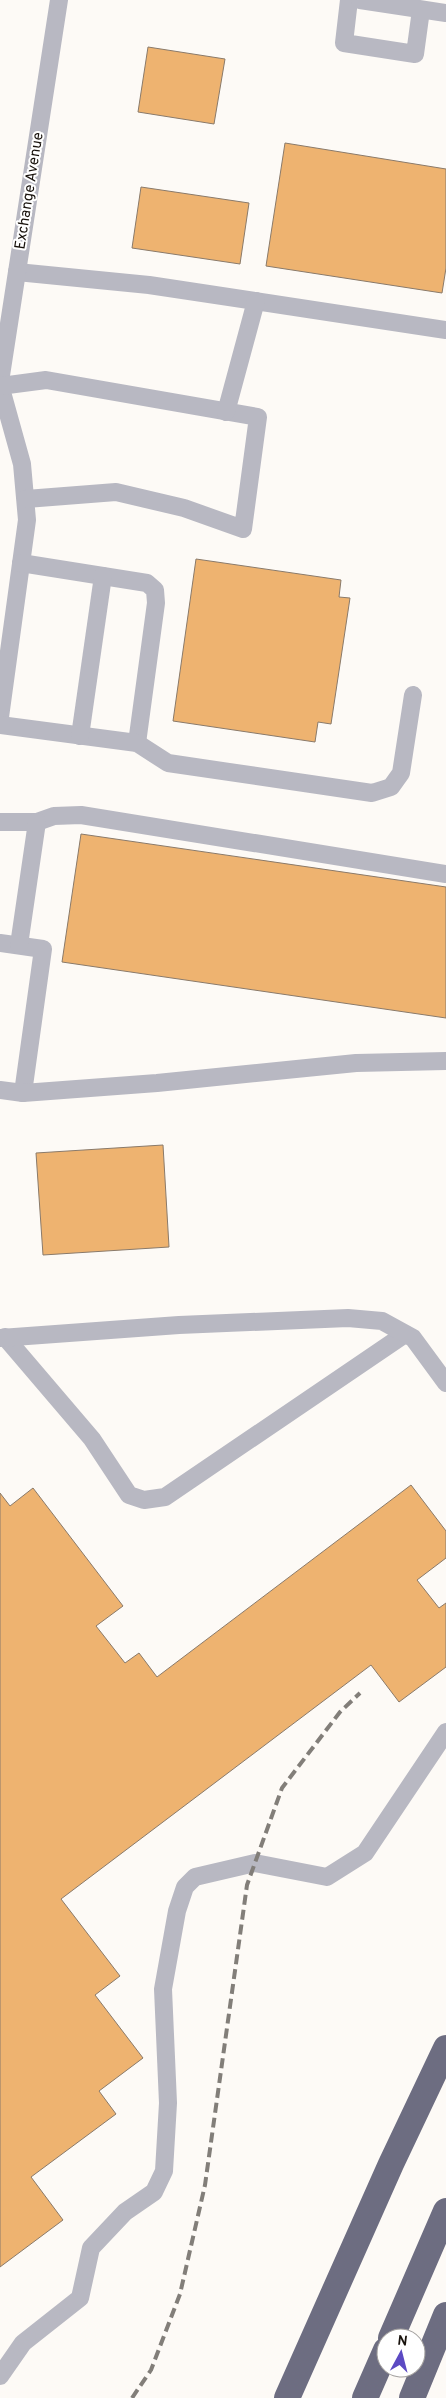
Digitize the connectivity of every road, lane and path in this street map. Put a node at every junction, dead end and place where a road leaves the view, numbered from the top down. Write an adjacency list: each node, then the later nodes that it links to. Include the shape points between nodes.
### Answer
1 (59, 0): 6 (street, Exchange Avenue)
2 (349, 0): 4 (street, via 344,43 415,54)
3 (360, 0): 4 (street)
4 (422, 10): 5 (street)
5 (446, 13)
6 (17, 272): 7 (street); 9 (street, Exchange Avenue)
7 (256, 301): 8 (street); 10 (street)
8 (446, 330)
9 (0, 384): 10 (street, via 46,380); 11 (street, Exchange Avenue, via 22,464)
10 (226, 412): 11 (street, via 258,417 243,529 184,508 116,492)
11 (26, 499): 12 (street, Exchange Avenue, via 28,520)
12 (22, 563): 13 (street); 14 (street, Exchange Avenue)
13 (103, 576): 18 (street); 19 (street, via 147,583 155,590 156,603)
14 (6, 635): 16 (street, Exchange Avenue)
15 (413, 695): 19 (street, via 401,773 391,787 372,793 168,763)
16 (0, 717)
17 (0, 725): 18 (street)
18 (80, 736): 19 (street)
19 (137, 743)
20 (0, 822): 21 (street)
21 (37, 822): 22 (street, via 54,816 82,815); 24 (street)
22 (446, 874)
23 (0, 943): 24 (street)
24 (19, 945): 27 (street, via 43,949)
25 (446, 1062): 27 (street, via 356,1063)
26 (0, 1090): 27 (street)
27 (23, 1093)
28 (405, 1334): 29 (street, via 382,1321 348,1318); 29 (street, via 165,1496 144,1500 129,1495 92,1439); 30 (street, via 413,1338)
29 (3, 1337)
30 (446, 1383)
31 (446, 1732): 37 (street, via 365,1853 327,1877 255,1864 195,1877 185,1887 177,1911 163,1988 168,2102 164,2172 154,2192 125,2212 92,2248 80,2298 23,2344)
32 (446, 2048): 38 (highway)
33 (446, 2211): 35 (highway)
34 (446, 2315): 40 (highway)
35 (395, 2328)
36 (376, 2374): 39 (highway)
37 (0, 2376)
38 (288, 2398)
39 (366, 2398)
40 (412, 2398)

